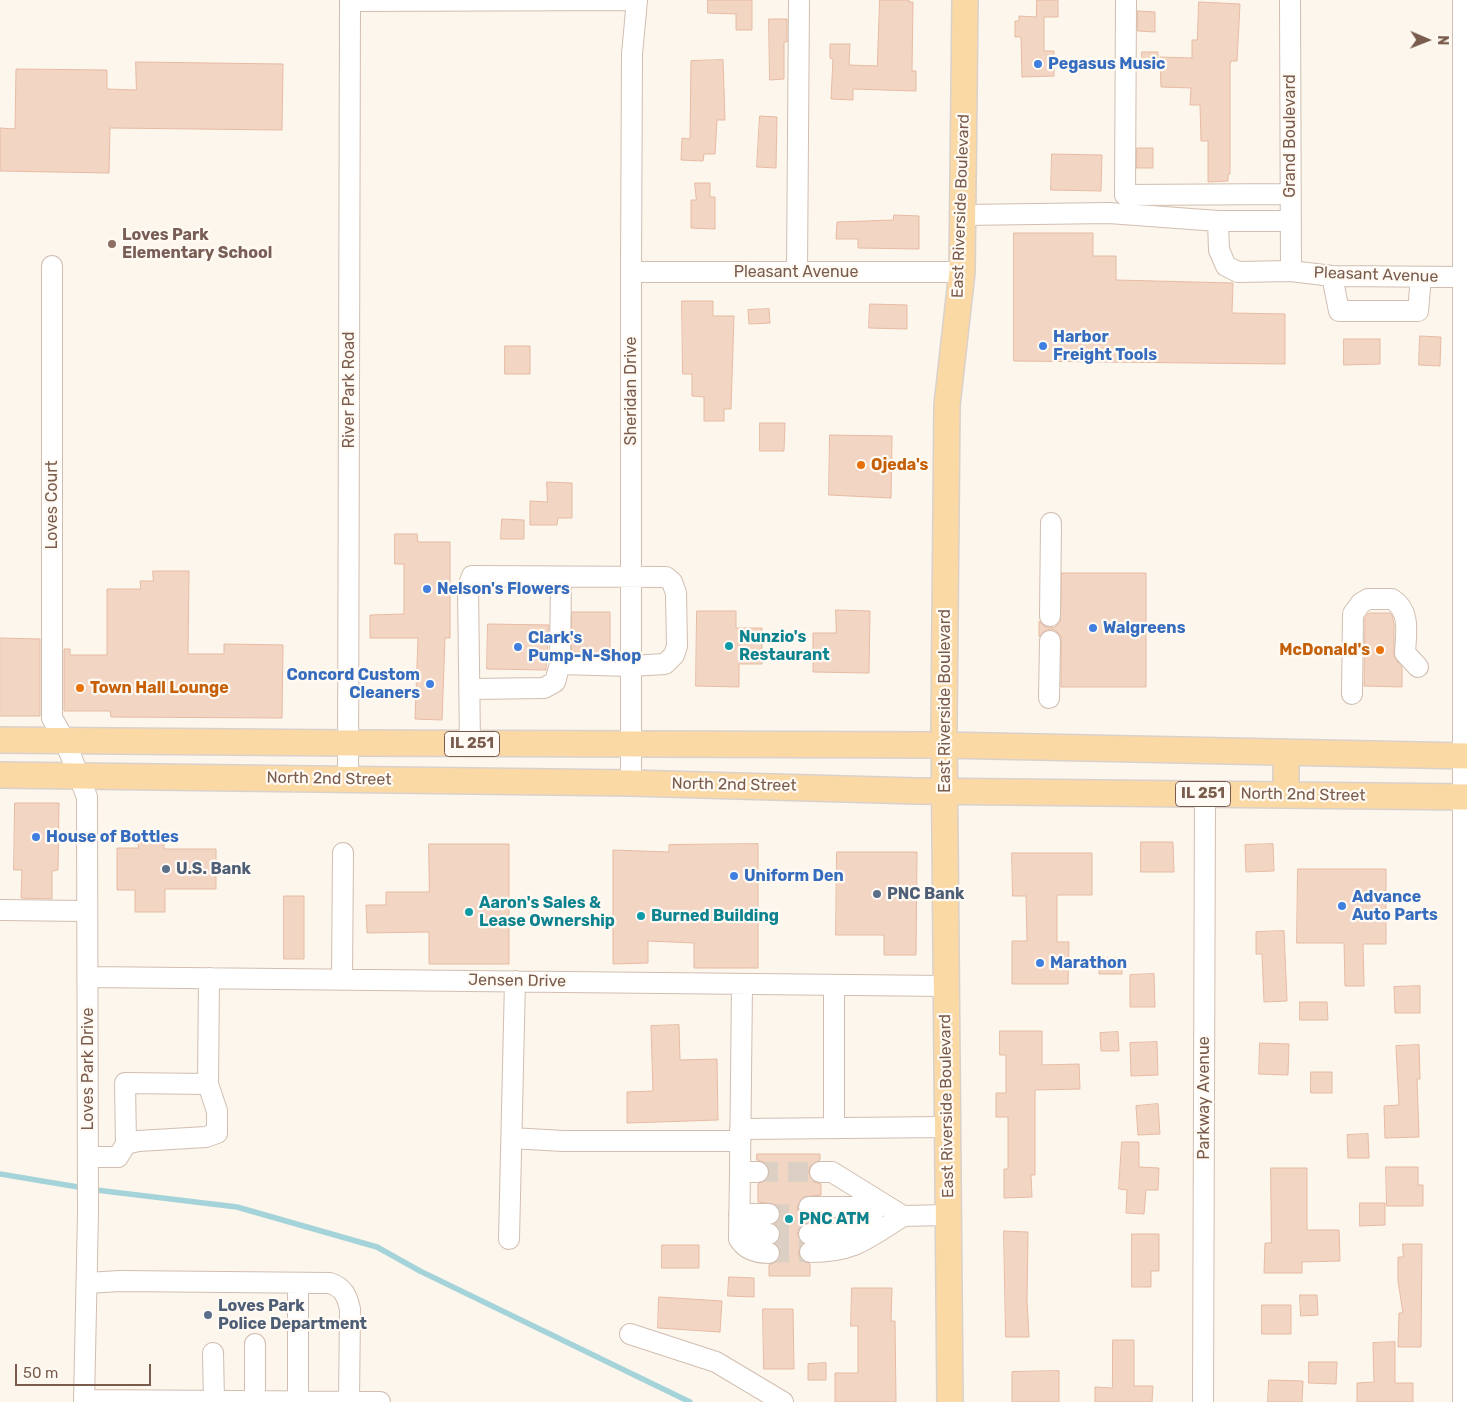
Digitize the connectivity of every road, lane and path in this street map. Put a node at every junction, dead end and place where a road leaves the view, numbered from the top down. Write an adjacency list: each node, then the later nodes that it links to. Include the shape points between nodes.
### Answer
1 (350, 0): 2 (street); 34 (street, River Park Road)
2 (637, 0): 14 (street, Sheridan Drive, via 632,54)
3 (799, 0): 15 (street)
4 (965, 0): 9 (main road, East Riverside Boulevard)
5 (1126, 0): 8 (street, via 1125,194)
6 (1290, 0): 8 (street, Grand Boulevard)
7 (1463, 0): 18 (street)
8 (1290, 194): 11 (street, Grand Boulevard)
9 (963, 215): 10 (street, via 1110,213); 16 (main road, East Riverside Boulevard)
10 (1218, 221): 11 (street); 13 (street, Pleasant Avenue, via 1219,250 1226,266 1238,272)
11 (1290, 221): 13 (street, Grand Boulevard)
12 (52, 266): 33 (street, Loves Court, via 52,718)
13 (1291, 271): 17 (street, Pleasant Avenue)
14 (630, 272): 15 (street, Pleasant Avenue); 23 (street, Sheridan Drive)
15 (797, 272): 16 (street, Pleasant Avenue)
16 (962, 272): 37 (main road, East Riverside Boulevard, via 947,405)
17 (1332, 276): 19 (street, Pleasant Avenue); 19 (street, via 1339,311 1418,311)
18 (1462, 277): 19 (street, Pleasant Avenue); 21 (street)
19 (1421, 278)
20 (1051, 523): 24 (street)
21 (1464, 559): 39 (street)
22 (561, 577): 23 (street); 26 (street); 29 (street, via 472,576 468,587)
23 (631, 577): 27 (street, Sheridan Drive); 27 (street, via 666,577 672,582 676,593 676,646 674,655 665,664)
24 (1050, 616)
25 (1050, 641): 31 (street)
26 (560, 664): 27 (street); 29 (street, via 555,682 544,688)
27 (631, 666): 36 (street, Sheridan Drive)
28 (1418, 667): 30 (street, via 1405,653 1406,614 1403,608 1392,599 1368,599 1353,614)
29 (470, 689): 35 (street)
30 (1352, 694)
31 (1049, 698)
32 (0, 740): 33 (main road, IL 251)
33 (64, 741): 34 (main road, IL 251); 41 (street, Loves Park Drive)
34 (348, 744): 35 (main road, IL 251); 42 (street, River Park Road)
35 (470, 744): 36 (main road, IL 251)
36 (631, 744): 37 (main road, IL 251); 43 (street, Sheridan Drive)
37 (944, 745): 38 (main road, IL 251); 44 (main road, East Riverside Boulevard)
38 (1286, 752): 39 (main road, IL 251); 46 (main road)
39 (1464, 756): 47 (street)
40 (0, 775): 41 (main road, North 2nd Street / IL 251)
41 (78, 775): 42 (main road, North 2nd Street / IL 251); 51 (street, Loves Park Drive, via 87,797)
42 (348, 780): 43 (main road, North 2nd Street / IL 251)
43 (631, 783): 44 (main road, North 2nd Street / IL 251)
44 (944, 791): 45 (main road, North 2nd Street / IL 251); 58 (main road, East Riverside Boulevard)
45 (1205, 794): 46 (main road, North 2nd Street / IL 251); 86 (street, Parkway Avenue)
46 (1286, 795): 47 (main road, North 2nd Street / IL 251)
47 (1464, 797): 50 (street)
48 (344, 853): 54 (street)
49 (0, 910): 51 (street)
50 (1464, 910): 59 (street)
51 (87, 911): 52 (street, Loves Park Drive)
52 (88, 977): 53 (street, Jensen Drive); 66 (street, Loves Park Drive)
53 (209, 978): 54 (street, Jensen Drive); 60 (street)
54 (342, 980): 55 (street, Jensen Drive)
55 (515, 982): 56 (street, Jensen Drive); 64 (street)
56 (742, 984): 57 (street, Jensen Drive); 63 (street)
57 (834, 985): 58 (street, Jensen Drive); 62 (street)
58 (946, 986): 61 (main road, East Riverside Boulevard)
59 (1464, 1027): 87 (street)
60 (208, 1084): 65 (street, via 217,1111 217,1133); 65 (street, via 125,1083)
61 (948, 1127): 62 (street); 69 (main road, East Riverside Boulevard)
62 (834, 1128): 63 (street)
63 (740, 1135): 64 (street, via 563,1141); 70 (street, via 749,1172)
64 (512, 1138): 71 (street)
65 (126, 1144): 66 (street, via 118,1157)
66 (89, 1161): 72 (street, Loves Park Drive)
67 (820, 1172): 68 (street, via 832,1172)
68 (888, 1215): 68 (street, via 846,1249 834,1252 809,1229); 69 (street)
69 (948, 1215): 85 (main road, East Riverside Boulevard)
70 (739, 1222): 70 (street, via 769,1229 758,1253 744,1247)
71 (509, 1239)
72 (87, 1283): 73 (street); 78 (street, Loves Park Drive)
73 (298, 1283): 80 (street); 81 (street, via 330,1283 340,1287 347,1297 350,1309)
74 (630, 1334): 84 (street, via 716,1362)
75 (255, 1344): 79 (street)
76 (213, 1353): 77 (street)
77 (214, 1400): 78 (street); 79 (street)
78 (84, 1401)
79 (255, 1401): 80 (street)
80 (298, 1401): 81 (street)
81 (349, 1401): 82 (street)
82 (368, 1402): 83 (street)
83 (380, 1402)
84 (783, 1402)
85 (950, 1402)
86 (1203, 1402)
87 (1462, 1402)

